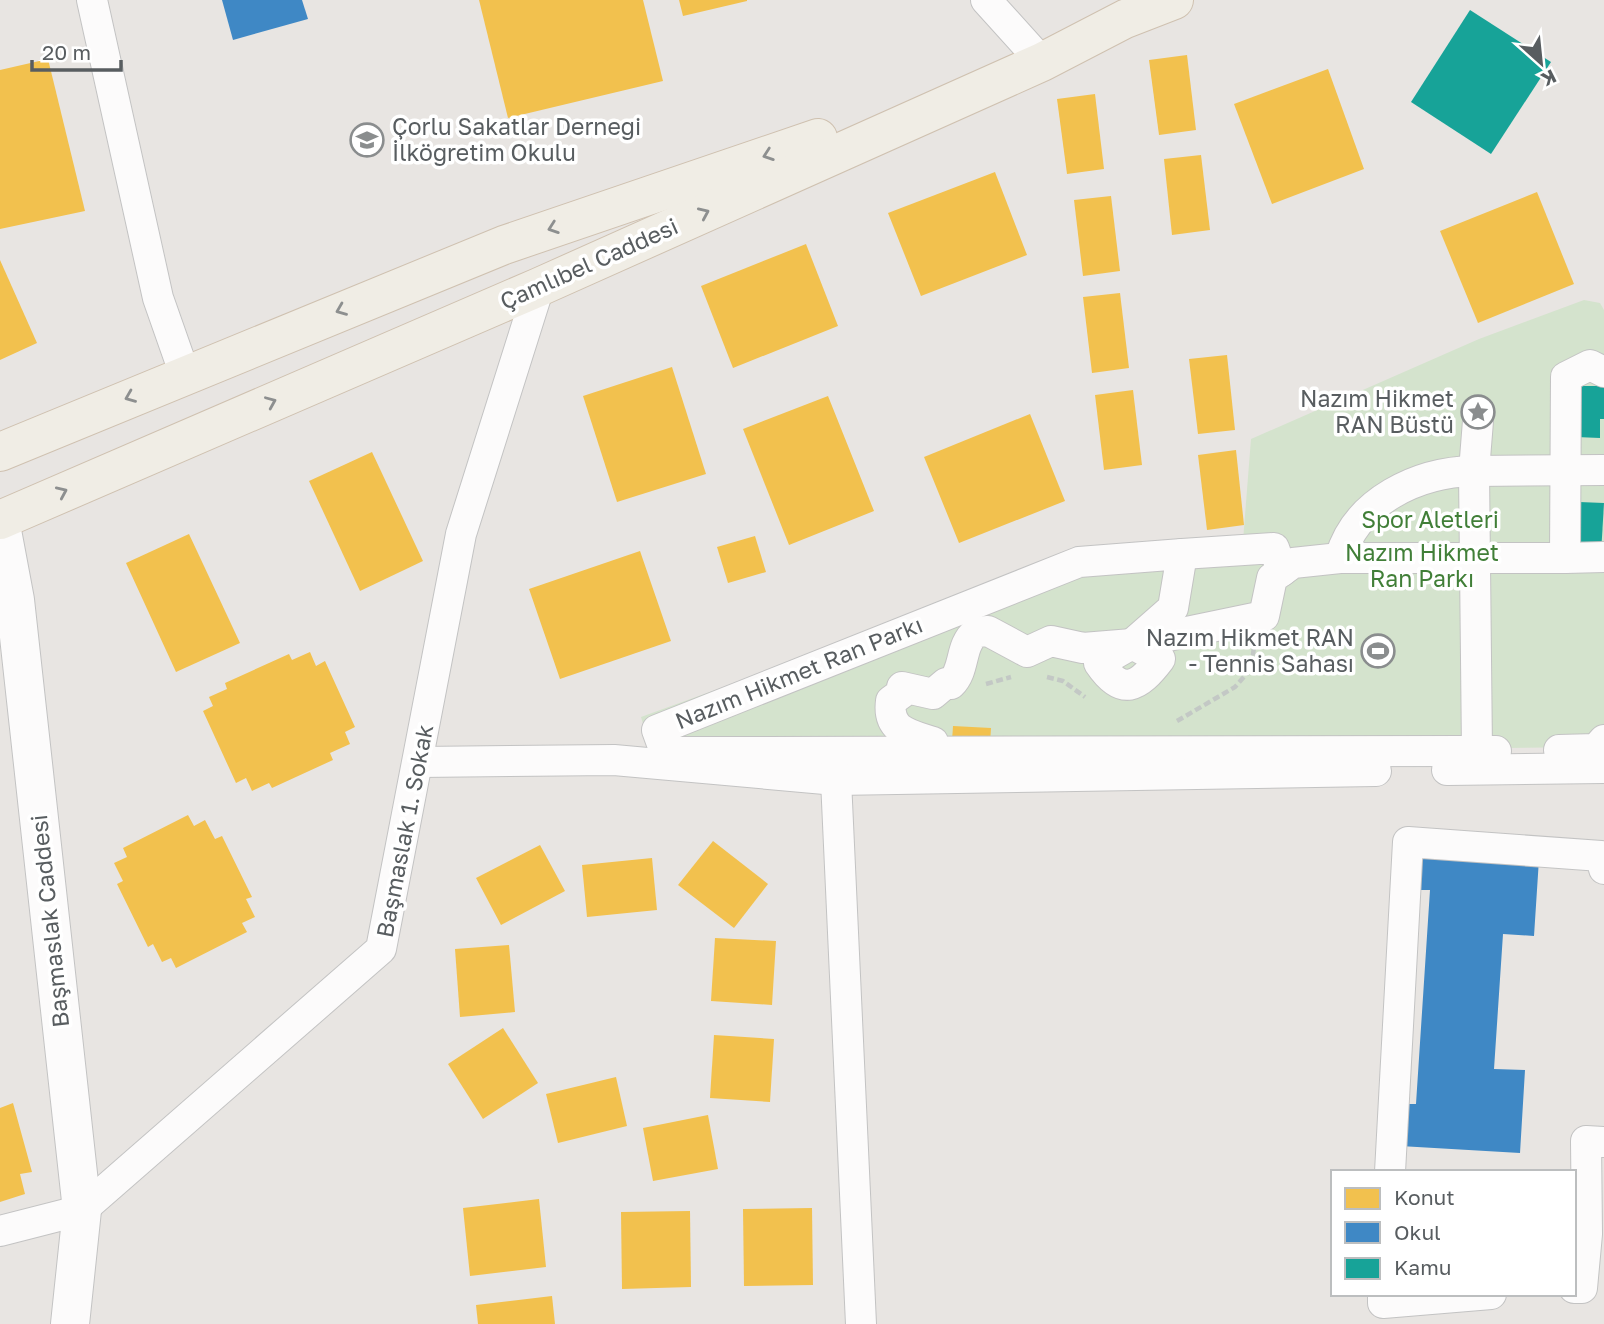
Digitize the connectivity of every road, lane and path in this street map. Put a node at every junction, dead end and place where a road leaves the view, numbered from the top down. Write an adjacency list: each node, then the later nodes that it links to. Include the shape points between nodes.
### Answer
1 (92, 0): 7 (street, via 158,298)
2 (986, 0): 4 (street)
3 (1174, 0): 4 (main road, Çamlıbel Caddesi, via 1125,19)
4 (1042, 62): 5 (main road, Çamlıbel Caddesi, one-way to 4); 7 (main road, one-way to 7, via 504,245)
5 (539, 287): 13 (main road, Çamlıbel Caddesi, one-way to 5); 24 (street, Başmaslak 1. Sokak, via 461,534)
6 (1604, 372): 10 (street, via 1590,365 1566,377)
7 (185, 374): 9 (main road, one-way to 9)
8 (1478, 421): 12 (street)
9 (0, 452)
10 (1567, 470): 11 (street); 12 (street); 17 (street)
11 (1604, 470)
12 (1474, 471): 16 (street, via 1422,479 1383,499 1353,527); 18 (street)
13 (0, 520): 30 (street, Başmaslak Caddesi, via 15,600)
14 (1182, 554): 19 (street, Nazım Hikmet Ran Parkı, via 1274,548); 20 (street, via 1173,608); 23 (street, Nazım Hikmet Ran Parkı, via 1079,562 657,730 664,752)
15 (1604, 557): 17 (street)
16 (1340, 558): 18 (street); 19 (street, via 1293,563)
17 (1565, 558): 18 (street)
18 (1475, 559): 22 (street, via 1471,612)
19 (1282, 571): 20 (street, via 1272,578 1264,617)
20 (1132, 644): 23 (street, via 1083,648 1051,641 1027,652 988,631 976,632 968,638 958,677 951,684 933,694 902,687 902,693 891,701 893,723 905,734 933,742)
21 (1604, 740): 22 (street, Nazım Hikmet Ran Parkı, via 1597,749)
22 (1477, 751): 23 (street, Nazım Hikmet Ran Parkı)
23 (935, 752)
24 (419, 762): 26 (street, via 614,760); 30 (street, Başmaslak 1. Sokak, via 381,949)
25 (1604, 768): 26 (street)
26 (836, 780): 36 (street)
27 (1604, 869): 29 (street, via 1601,856 1408,842)
28 (1604, 1142): 32 (street, via 1586,1141 1586,1247 1582,1288)
29 (1390, 1170)
30 (82, 1210): 31 (street, Başmaslak 1. Sokak); 35 (street, Başmaslak Caddesi)
31 (0, 1231)
32 (1576, 1288)
33 (1383, 1296): 34 (street, via 1383,1303)
34 (1467, 1296)
35 (69, 1324)
36 (862, 1324)

